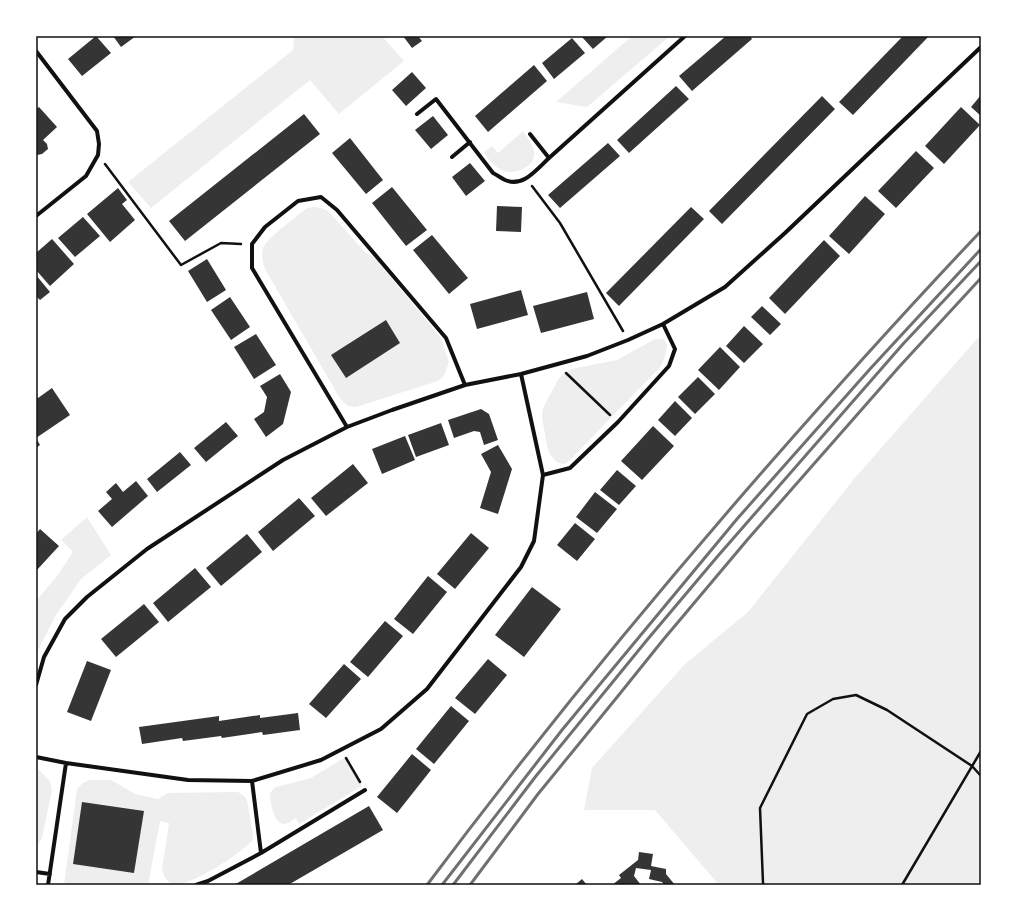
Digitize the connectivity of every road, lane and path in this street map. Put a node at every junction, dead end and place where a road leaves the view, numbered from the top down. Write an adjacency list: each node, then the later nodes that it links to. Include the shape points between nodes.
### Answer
1 (685, 36): 9 (street)
2 (981, 47): 13 (street, via 725,287)
3 (36, 51): 7 (street, via 97,131)
4 (417, 114): 6 (street, via 436,99)
5 (530, 134): 9 (street)
6 (470, 142): 8 (street); 10 (street, via 494,173 506,180 519,182)
7 (98, 155): 11 (street, via 86,176); 12 (path, via 181,265 221,243)
8 (452, 157)
9 (549, 158): 10 (street)
10 (527, 178): 14 (path, via 560,223)
11 (36, 216)
12 (252, 244): 17 (street, via 265,227 298,201 321,197 337,210 446,338); 19 (street, via 252,268)
13 (663, 324): 14 (street); 18 (street, via 675,350 669,366)
14 (628, 340): 15 (street, via 587,356)
15 (556, 364): 16 (street); 18 (path)
16 (521, 374): 17 (street); 20 (street)
17 (464, 385): 19 (street)
18 (618, 422): 20 (street, via 570,468)
19 (347, 427): 21 (street, via 282,460 147,549 87,597 65,619 44,657)
20 (543, 475): 22 (street, via 534,541 521,567 427,689 381,728)
21 (36, 685)
22 (341, 749): 28 (street, via 321,760); 29 (path)
23 (981, 751): 26 (path)
24 (36, 756): 25 (street)
25 (66, 763): 28 (street, via 188,780); 32 (street)
26 (972, 766): 27 (path); 35 (path, via 887,710 856,695 832,699 808,714 760,808); 36 (path)
27 (981, 776)
28 (252, 781): 30 (street)
29 (365, 790): 30 (street)
30 (261, 853): 34 (street)
31 (36, 872): 32 (street)
32 (50, 874): 33 (street)
33 (48, 885)
34 (196, 885)
35 (764, 885)
36 (902, 885)

